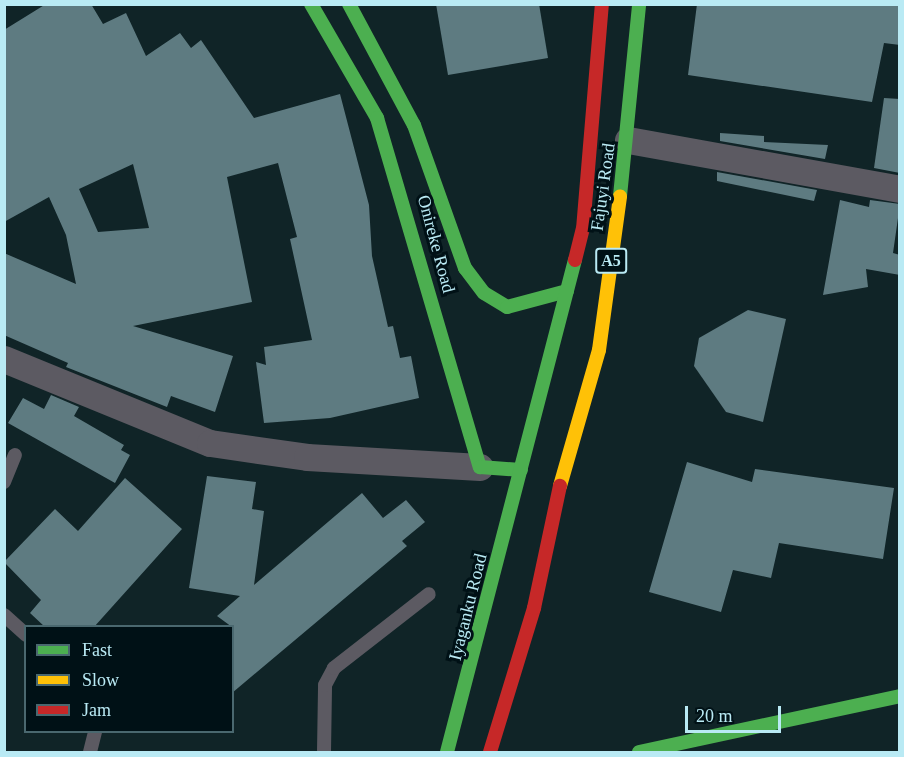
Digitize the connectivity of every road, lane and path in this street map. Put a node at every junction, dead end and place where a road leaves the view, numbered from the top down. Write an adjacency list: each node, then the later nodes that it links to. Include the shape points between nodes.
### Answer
1 (311, 4): 10 (main road, Onireke Road, via 377,118)
2 (349, 4): 7 (main road, Onireke Road, via 372,38 414,125 465,268 484,293 507,307)
3 (602, 4): 7 (main road, Fajuyi Road / A5, via 583,229)
4 (639, 4): 5 (main road, Fajuyi Road / A5)
5 (628, 140): 6 (street); 21 (main road, Fajuyi Road / A5, via 599,350 553,511 534,608)
6 (900, 189)
7 (567, 291): 11 (main road, Fajuyi Road / A5)
8 (4, 359): 10 (street, via 210,443 307,458)
9 (15, 455): 12 (lane)
10 (480, 467): 11 (main road)
11 (521, 471): 20 (main road, Iyaganku Road / A5)
12 (4, 482)
13 (429, 594): 19 (lane, via 334,668 325,686)
14 (4, 615): 15 (lane)
15 (24, 633)
16 (900, 696): 22 (main road)
17 (95, 733): 18 (lane)
18 (90, 753)
19 (324, 753)
20 (447, 753)
21 (490, 753)
22 (639, 753)

